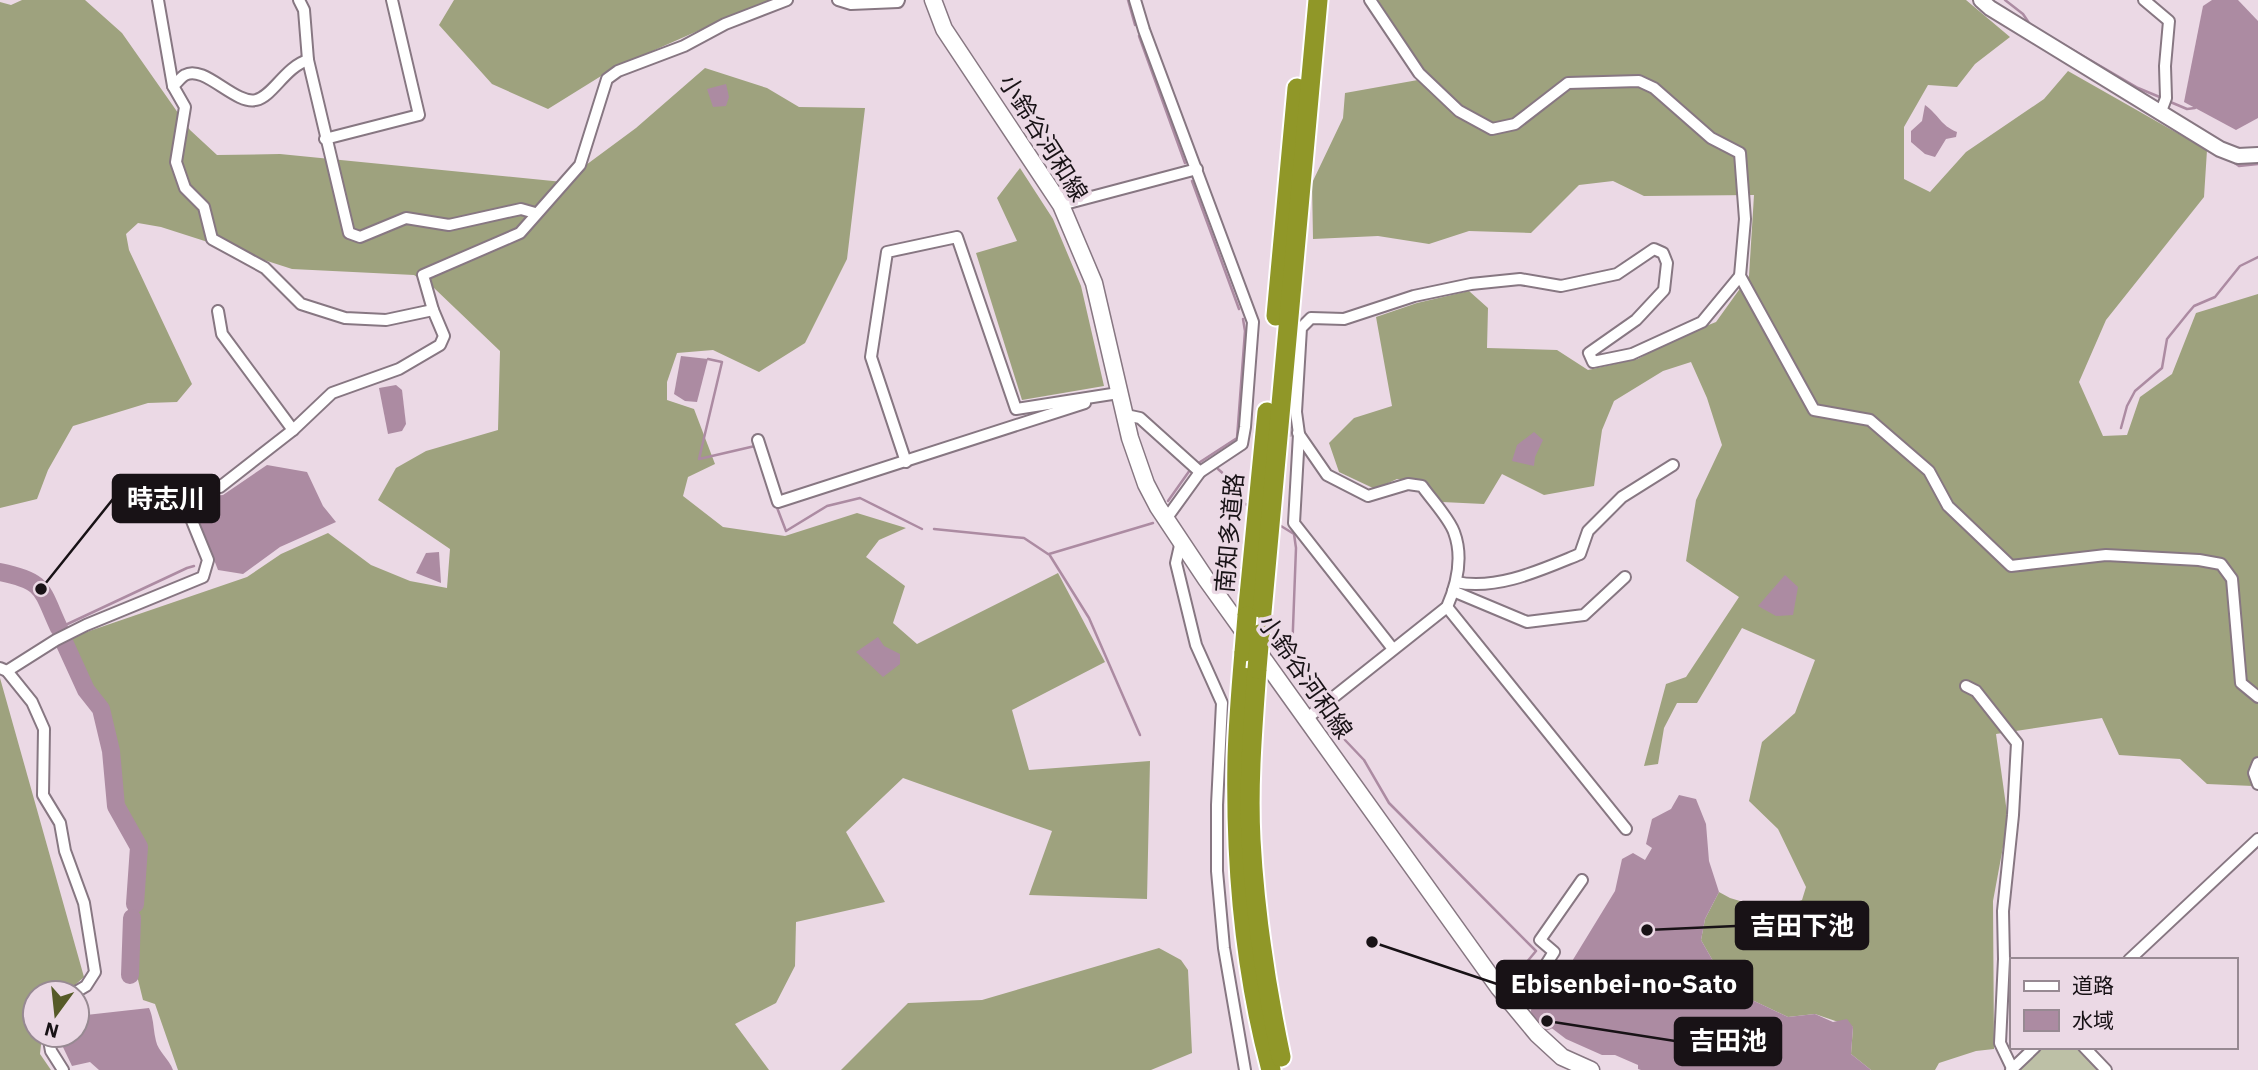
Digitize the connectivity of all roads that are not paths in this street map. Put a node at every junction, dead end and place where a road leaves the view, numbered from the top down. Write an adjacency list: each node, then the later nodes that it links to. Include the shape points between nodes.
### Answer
1 (158, 0): 15 (street)
2 (299, 0): 14 (street, via 304,10)
3 (391, 0): 17 (street, via 419,115)
4 (787, 0): 21 (street, via 607,79 580,165)
5 (838, 0): 6 (street, via 851,5)
6 (899, 0)
7 (933, 0): 20 (main road, 小鈴谷河和線, via 944,29)
8 (1135, 0): 19 (street)
9 (1304, 0): 57 (highway, 南知多道路, bridge, via 1237,757 1239,865 1252,982)
10 (1318, 0): 58 (highway, 南知多道路, bridge, via 1252,757 1251,839 1268,994)
11 (1370, 0): 22 (street, via 1419,73 1459,111 1492,129 1515,124 1568,83 1639,82 1654,88 1711,138 1740,153 1745,219)
12 (2144, 0): 16 (street, via 2169,21 2166,98)
13 (1989, 3): 16 (street)
14 (307, 60): 15 (street, via 296,64 259,100 247,101 197,72 187,73); 17 (street)
15 (173, 86): 23 (street, via 185,107 176,162 185,188 204,207 212,239 265,268 302,304 334,315 386,320)
16 (2160, 114): 18 (street, via 2220,149 2238,156)
17 (325, 139): 21 (street, via 349,233 360,237 406,218 449,225 521,208)
18 (2258, 155)
19 (1197, 169): 20 (street); 32 (street, via 1252,322 1250,428 1242,444)
20 (1061, 205): 25 (main road, 小鈴谷河和線, via 1094,283)
21 (535, 213): 23 (street, via 520,233 423,275)
22 (1740, 276): 28 (street, via 1702,322 1632,354 1593,362 1589,353 1636,320 1664,290 1667,263 1663,253 1654,249 1617,274 1561,286 1520,279 1471,284 1414,296 1344,319 1311,318 1301,328); 41 (street, via 1814,410 1870,420 1929,471 1948,506 2011,566 2106,555 2221,564 2232,579 2241,683)
23 (433, 310): 27 (street, via 444,336 440,345 399,369 332,393)
24 (218, 311): 27 (street, via 222,334)
25 (1116, 393): 26 (main road, 小鈴谷河和線); 30 (street); 30 (street, via 1016,409 957,237 887,252 871,356)
26 (1126, 415): 32 (street, via 1140,418); 33 (main road, 小鈴谷河和線, via 1146,484)
27 (293, 430): 39 (street, via 220,487 184,491 183,499 208,560 203,577 86,625)
28 (1296, 433): 36 (street, via 1327,475 1367,496 1408,484 1422,486 1454,531); 38 (street, via 1294,523)
29 (758, 440): 30 (street, via 778,502)
30 (906, 462)
31 (1674, 465): 36 (street, via 1622,497 1588,531 1580,554 1524,577)
32 (1200, 472): 33 (street)
33 (1166, 519): 34 (main road, 小鈴谷河和線)
34 (1181, 541): 42 (main road, 小鈴谷河和線); 56 (street, via 1176,563 1196,645 1222,703 1217,871 1224,948)
35 (1625, 578): 36 (street, via 1584,615 1527,622)
36 (1455, 587): 37 (street)
37 (1447, 607): 38 (street); 45 (street)
38 (1393, 649): 42 (street)
39 (4, 669): 49 (street, via 33,702 44,729 43,795 60,823 83,902 95,972)
40 (1966, 686): 54 (street, via 1976,691 2017,743 2003,911 2000,1043)
41 (2258, 696)
42 (1306, 719): 50 (main road, 小鈴谷河和線)
43 (2258, 763): 44 (street, via 2254,773)
44 (2258, 784)
45 (1626, 829)
46 (2258, 839): 48 (street)
47 (1582, 880): 50 (street, via 1540,940 1554,952 1539,974 1510,980)
48 (2131, 958)
49 (90, 979)
50 (1499, 988): 59 (main road, 小鈴谷河和線, via 1562,1057)
51 (51, 1049): 55 (street)
52 (2033, 1049): 54 (street)
53 (2086, 1049): 60 (street)
54 (2012, 1069)
55 (63, 1070)
56 (1245, 1070)
57 (1271, 1070)
58 (1284, 1070)
59 (1591, 1070)
60 (2106, 1070)

